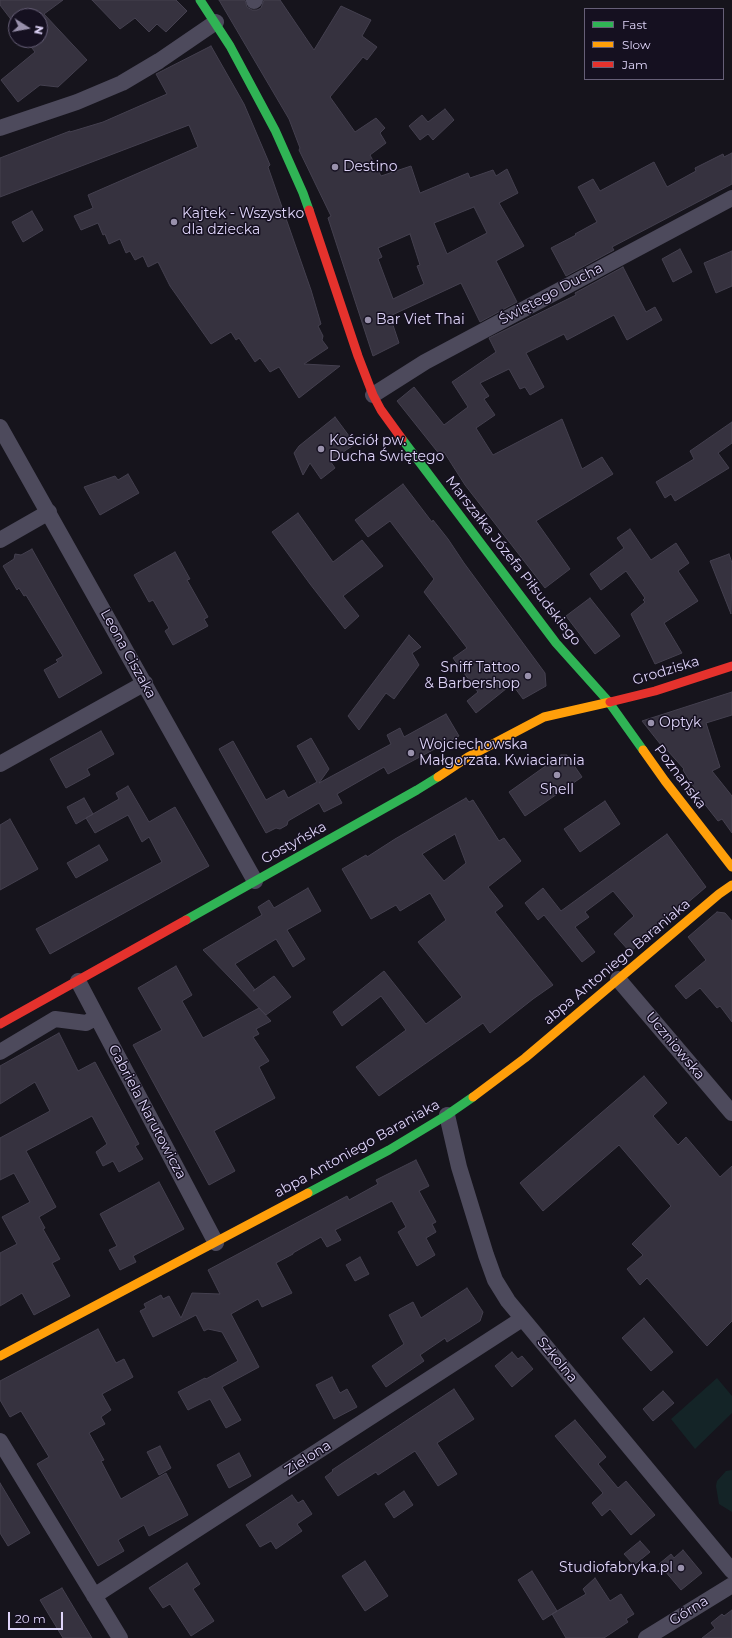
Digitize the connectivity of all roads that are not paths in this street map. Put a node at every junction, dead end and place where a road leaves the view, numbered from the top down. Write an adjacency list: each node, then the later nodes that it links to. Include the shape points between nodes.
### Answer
1 (200, 0): 2 (street, Marszałka Józefa Piłsudskiego)
2 (216, 22): 3 (street, via 159,62 122,83 77,102); 5 (street, Marszałka Józefa Piłsudskiego, via 275,130 303,193)
3 (0, 128)
4 (732, 198): 5 (street, Świętego Ducha, via 425,362)
5 (373, 395): 11 (street, Marszałka Józefa Piłsudskiego, via 391,425 556,643)
6 (0, 427): 7 (street, Leona Ciszaka)
7 (49, 512): 8 (street); 10 (street, Leona Ciszaka)
8 (0, 540)
9 (732, 666): 11 (street, Grodziska, via 655,691)
10 (145, 683): 12 (street); 14 (street, Leona Ciszaka)
11 (608, 702): 13 (street, Poznańska); 14 (street, Gostyńska, via 544,718 527,726 468,757 417,790)
12 (0, 764)
13 (732, 867)
14 (255, 881): 17 (street, Gostyńska)
15 (732, 885): 16 (street, abpa Antoniego Baraniaka)
16 (618, 979): 21 (street, Uczniowska); 22 (street, abpa Antoniego Baraniaka, via 525,1058)
17 (78, 981): 18 (street, Gabriela Narutowicza); 19 (street, Gostyńska)
18 (97, 1017): 20 (street, via 86,1023 55,1019); 23 (street, Gabriela Narutowicza)
19 (0, 1024)
20 (0, 1052)
21 (732, 1113)
22 (447, 1115): 23 (street, abpa Antoniego Baraniaka, via 389,1150); 24 (street, Szkolna, via 460,1167 495,1280)
23 (216, 1243): 25 (street, abpa Antoniego Baraniaka)
24 (522, 1319): 27 (street, Szkolna); 29 (street, Zielona)
25 (0, 1356)
26 (0, 1441): 29 (street)
27 (732, 1570)
28 (732, 1585): 31 (street, Górna)
29 (94, 1596): 30 (street)
30 (120, 1638)
31 (646, 1638)

